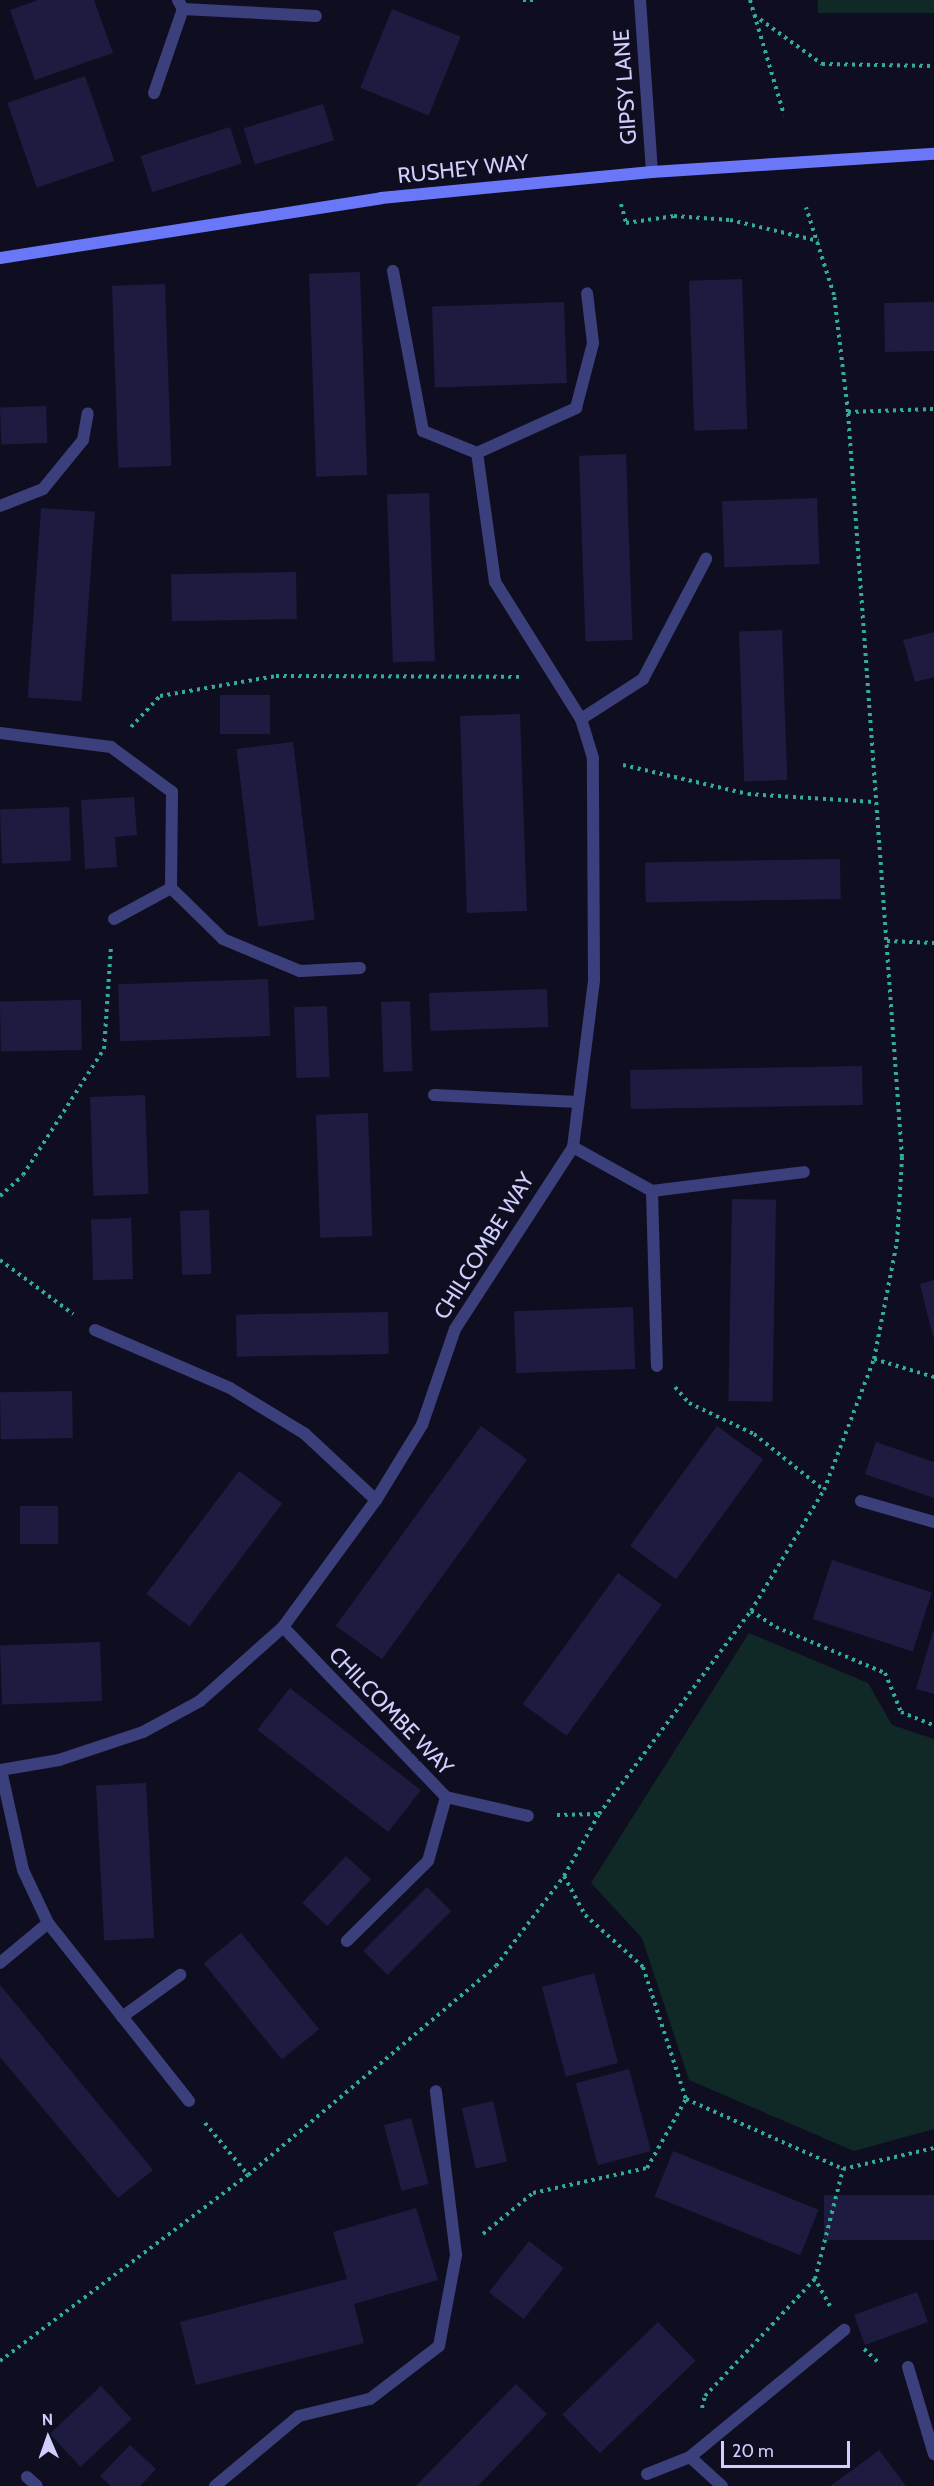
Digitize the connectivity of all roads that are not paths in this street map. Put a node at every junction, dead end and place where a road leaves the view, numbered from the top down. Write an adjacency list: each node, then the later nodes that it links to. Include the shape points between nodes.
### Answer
1 (640, 0): 6 (street, GIPSY LANE)
2 (180, 4): 3 (street); 4 (street)
3 (316, 16)
4 (154, 93)
5 (934, 154): 6 (street, RUSHEY WAY)
6 (652, 172): 7 (street, RUSHEY WAY, via 381,198)
7 (0, 258)
8 (393, 271): 11 (street, via 423,431)
9 (587, 293): 11 (street, via 594,343 576,408)
10 (88, 413): 12 (street, via 83,440 43,489)
11 (477, 453): 14 (street, CHILCOMBE WAY, via 495,582)
12 (0, 506)
13 (706, 559): 14 (street, via 643,679)
14 (581, 719): 20 (street, CHILCOMBE WAY, via 593,758 594,980)
15 (0, 733): 16 (street, via 111,747 172,792)
16 (171, 888): 17 (street); 18 (street, via 223,939 300,970)
17 (114, 919)
18 (360, 968)
19 (434, 1095): 20 (street)
20 (578, 1102): 21 (street, CHILCOMBE WAY)
21 (573, 1147): 23 (street); 26 (street, CHILCOMBE WAY, via 455,1329 422,1425)
22 (804, 1172): 23 (street)
23 (652, 1191): 25 (street)
24 (95, 1330): 26 (street, via 230,1388 305,1434)
25 (657, 1366)
26 (376, 1500): 29 (street, CHILCOMBE WAY)
27 (861, 1502): 28 (street)
28 (934, 1522)
29 (283, 1628): 30 (street, CHILCOMBE WAY, via 200,1701 143,1732 59,1760); 31 (street, CHILCOMBE WAY)
30 (0, 1770): 33 (street, CHILCOMBE WAY, via 23,1870)
31 (446, 1797): 32 (street, CHILCOMBE WAY); 34 (street, CHILCOMBE WAY, via 428,1861)
32 (528, 1816)
33 (48, 1923): 35 (street); 37 (street, CHILCOMBE WAY)
34 (347, 1941)
35 (0, 1963)
36 (180, 1975): 37 (street)
37 (122, 2017): 39 (street, CHILCOMBE WAY)
38 (436, 2091): 47 (street, via 456,2255 439,2346 370,2399 299,2416)
39 (189, 2101)
40 (844, 2330): 43 (street)
41 (908, 2367): 42 (street)
42 (934, 2454)
43 (690, 2457): 44 (street); 48 (street)
44 (647, 2474)
45 (27, 2477): 46 (street)
46 (37, 2486)
47 (215, 2486)
48 (722, 2486)

